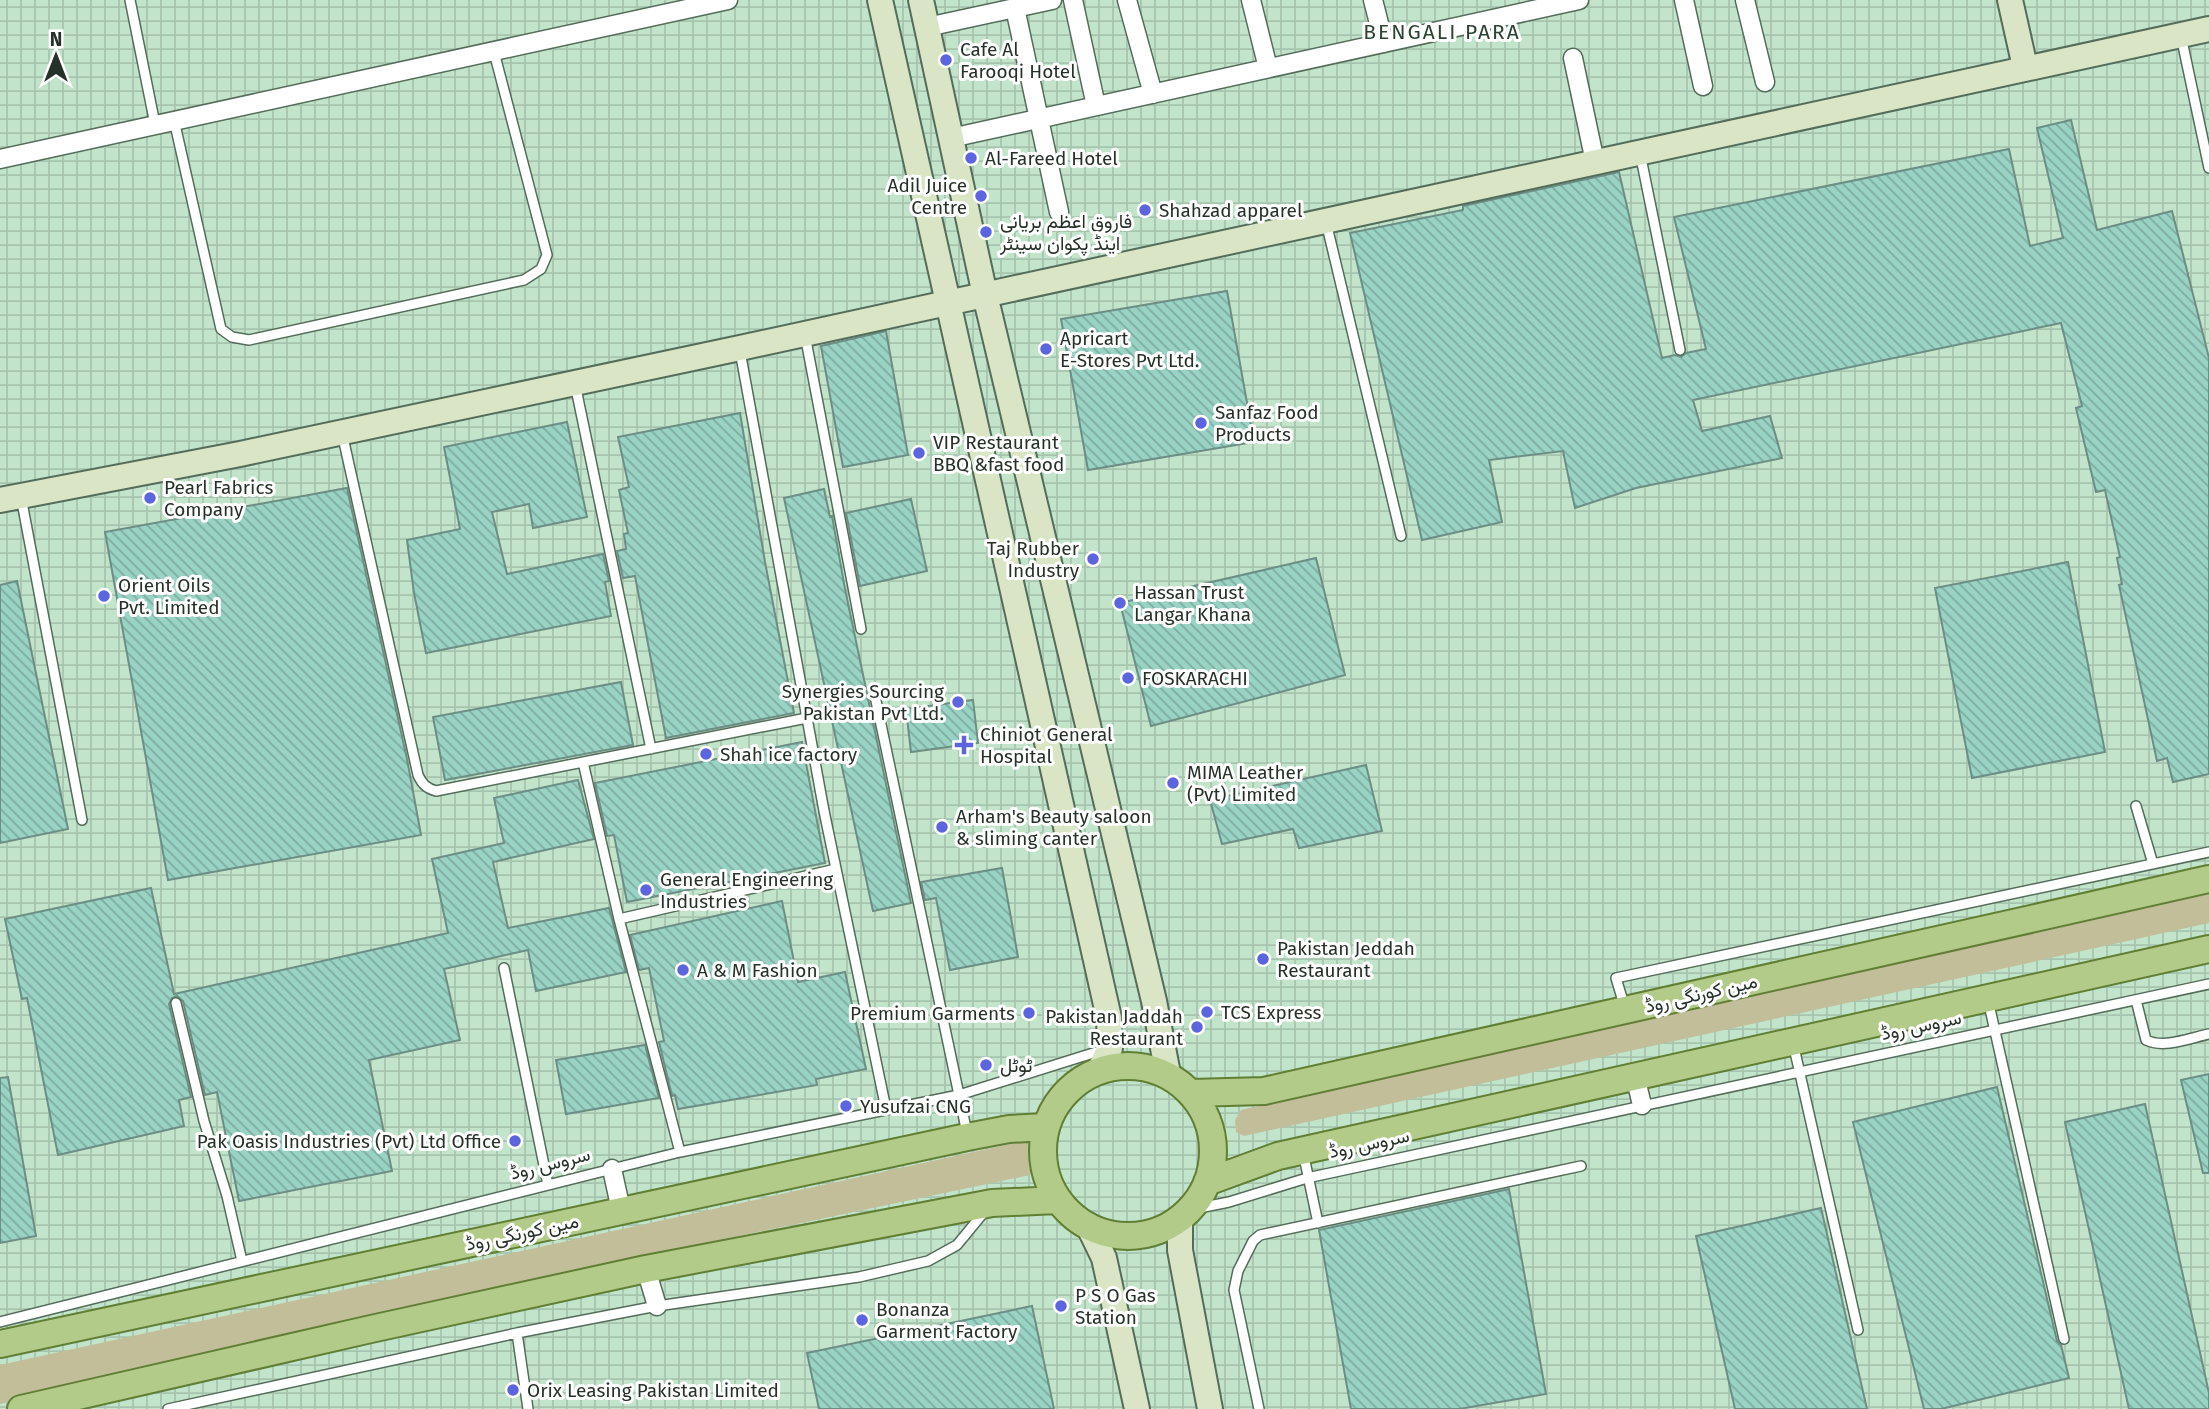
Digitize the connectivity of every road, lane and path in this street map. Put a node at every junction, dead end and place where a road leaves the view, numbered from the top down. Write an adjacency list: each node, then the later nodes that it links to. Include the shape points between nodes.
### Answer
1 (130, 0): 30 (lane)
2 (728, 0): 20 (street)
3 (880, 0): 39 (street)
4 (921, 0): 16 (street)
5 (1052, 0): 14 (street)
6 (1073, 0): 27 (street)
7 (1127, 0): 26 (street)
8 (1251, 0): 23 (street)
9 (1373, 0): 19 (street)
10 (1684, 0): 25 (street)
11 (1745, 0): 24 (street)
12 (2010, 0): 22 (street)
13 (1569, 1): 15 (street)
14 (1015, 8): 16 (street); 28 (street)
15 (1502, 8): 19 (street)
16 (927, 27): 31 (street)
17 (2209, 29): 18 (street)
18 (2180, 35): 22 (street); 35 (lane)
19 (1384, 43): 23 (street)
20 (494, 52): 29 (street); 29 (lane, via 547,254 541,270 524,280 249,340 221,329)
21 (1573, 58): 34 (street)
22 (2025, 67): 32 (street)
23 (1268, 68): 26 (street)
24 (1765, 82)
25 (1703, 86)
26 (1153, 94): 27 (street)
27 (1096, 106): 28 (street)
28 (1039, 119): 31 (street); 36 (street)
29 (174, 120): 30 (street)
30 (155, 124): 33 (street)
31 (951, 138): 38 (street)
32 (1640, 152): 34 (street); 42 (lane)
33 (0, 159)
34 (1595, 162): 37 (street)
35 (2209, 168)
36 (1059, 212)
37 (1325, 220): 38 (street); 46 (lane)
38 (985, 295): 39 (street); 71 (street)
39 (947, 302): 40 (street); 69 (street, via 1109,1017)
40 (804, 334): 41 (street); 47 (lane)
41 (740, 348): 43 (street); 49 (lane)
42 (1680, 350)
43 (574, 382): 44 (street); 50 (lane)
44 (342, 432): 45 (street); 51 (lane, via 421,783 436,791)
45 (10, 498): 53 (lane)
46 (1401, 537)
47 (861, 629)
48 (875, 696): 74 (lane)
49 (807, 718): 50 (lane); 56 (lane)
50 (651, 749): 51 (lane)
51 (583, 762): 58 (lane)
52 (2136, 806): 55 (lane)
53 (82, 820)
54 (2209, 852): 55 (lane)
55 (2154, 864): 65 (lane, via 1616,978)
56 (836, 869): 58 (lane); 76 (lane)
57 (2209, 879): 65 (main road, مین کورنگی روڈ)
58 (619, 919): 80 (lane)
59 (2209, 949): 62 (main road)
60 (504, 968): 85 (lane)
61 (2209, 984): 63 (lane, سروس روڈ)
62 (1988, 998): 66 (lane); 68 (main road)
63 (2136, 1000): 66 (lane, سروس روڈ); 67 (lane, via 2146,1040 2154,1044)
64 (176, 1003): 92 (lane)
65 (1625, 1010): 73 (main road, مین کورنگی روڈ, via 1264,1091)
66 (1995, 1031): 70 (lane, سروس روڈ); 98 (lane)
67 (2209, 1034)
68 (1793, 1041): 70 (lane); 72 (main road)
69 (1105, 1059): 71 (main road); 74 (lane, سروس روڈ); 77 (main road, via 1055,1106)
70 (1800, 1072): 75 (lane, سروس روڈ); 96 (lane)
71 (1168, 1074): 73 (main road)
72 (1635, 1076): 75 (street); 79 (main road)
73 (1191, 1093): 84 (main road, via 1205,1113 1212,1136)
74 (959, 1095): 76 (lane, سروس روڈ); 78 (lane)
75 (1642, 1105): 83 (lane, سروس روڈ)
76 (886, 1109): 80 (lane, سروس روڈ)
77 (1046, 1127): 78 (main road, مین کورنگی روڈ); 86 (main road, via 1043,1155)
78 (967, 1137): 88 (main road, مین کورنگی روڈ)
79 (1302, 1150): 83 (lane); 84 (main road)
80 (680, 1152): 82 (lane, سروس روڈ)
81 (1581, 1166): 90 (lane)
82 (612, 1169): 85 (lane, سروس روڈ); 88 (street)
83 (1307, 1178): 89 (lane, سروس روڈ); 90 (lane)
84 (1207, 1182): 89 (main road)
85 (548, 1185): 92 (lane, سروس روڈ)
86 (1057, 1200): 87 (main road); 91 (main road)
87 (992, 1203): 93 (main road); 94 (lane, via 957,1245 928,1261 859,1277)
88 (621, 1210): 99 (main road, مین کورنگی روڈ)
89 (1185, 1214): 91 (main road, via 1159,1230 1135,1235 1111,1234); 104 (street, via 1180,1250)
90 (1318, 1223): 105 (lane, via 1260,1236 1253,1241 1235,1280)
91 (1087, 1225): 103 (street, via 1104,1258)
92 (242, 1261): 95 (lane, سروس روڈ)
93 (646, 1269): 94 (street); 100 (main road)
94 (657, 1306): 97 (lane)
95 (0, 1322)
96 (1857, 1330)
97 (517, 1333): 101 (lane); 102 (lane)
98 (2064, 1339)
99 (0, 1344)
100 (20, 1409)
101 (168, 1409)
102 (528, 1409)
103 (1137, 1409)
104 (1210, 1409)
105 (1259, 1409)

